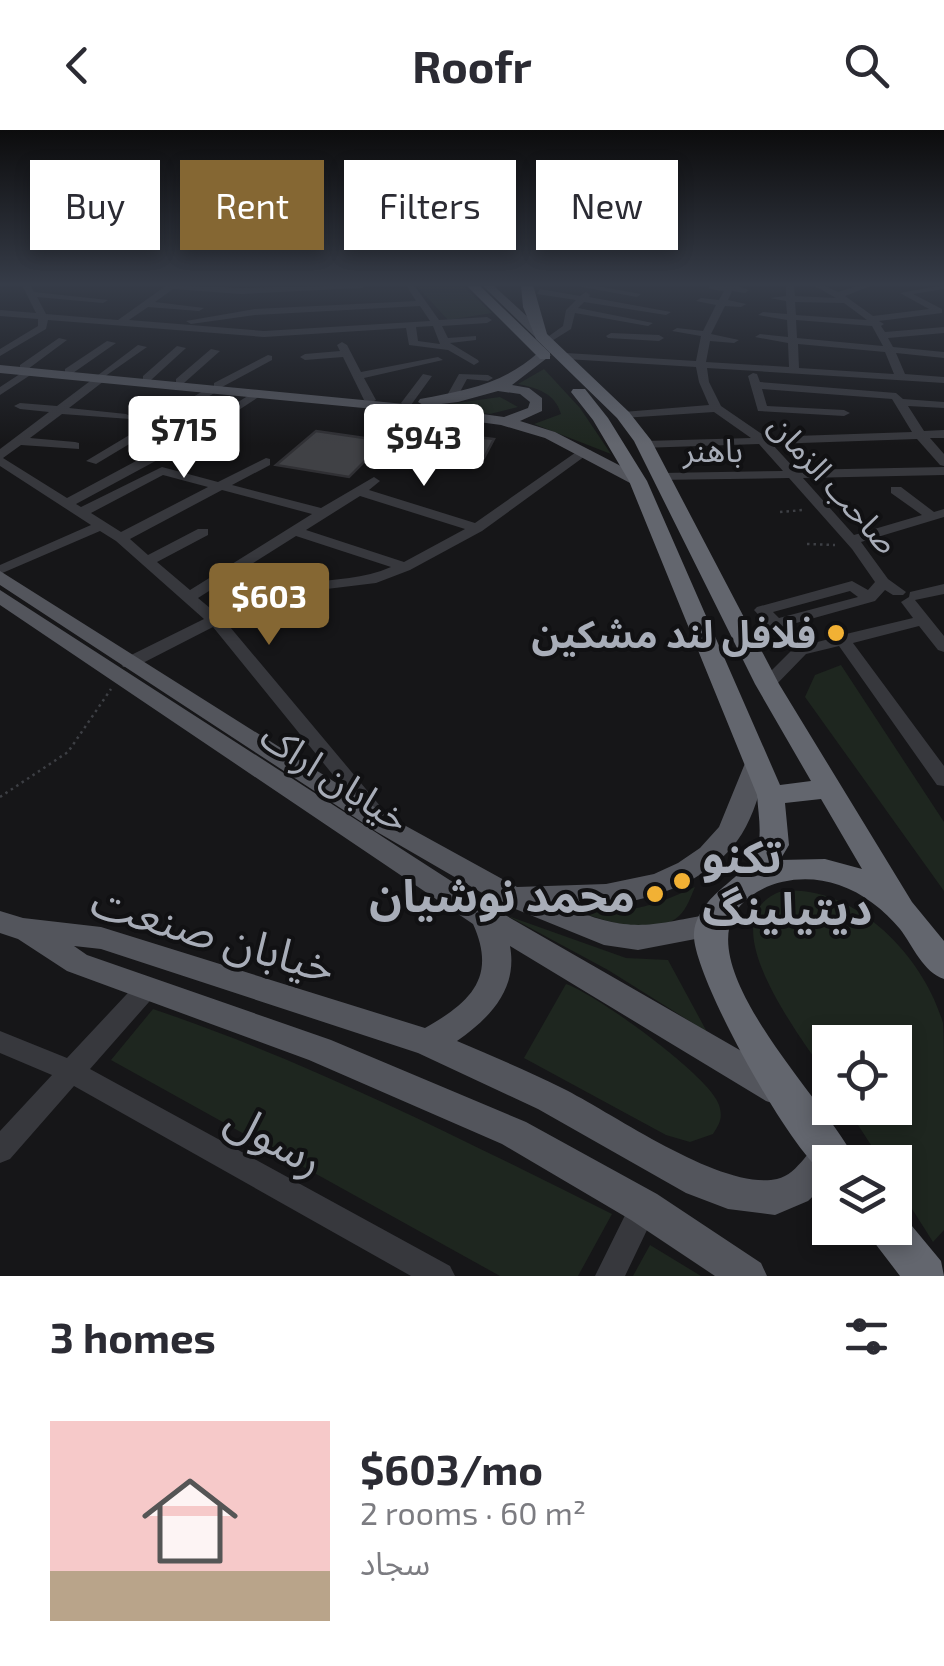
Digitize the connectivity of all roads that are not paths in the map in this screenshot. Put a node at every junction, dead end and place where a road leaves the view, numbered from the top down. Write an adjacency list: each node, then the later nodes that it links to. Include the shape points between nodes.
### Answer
1 (27, 338): 26 (street)
2 (412, 338): 18 (street)
3 (445, 338): 18 (street)
4 (471, 338): 18 (street)
5 (538, 338): 21 (highway)
6 (540, 338): 21 (main road)
7 (545, 338): 21 (highway)
8 (557, 338): 21 (street)
9 (609, 338): 30 (street)
10 (706, 338): 33 (street)
11 (723, 338): 15 (street)
12 (776, 338): 16 (street)
13 (885, 338): 24 (street)
14 (62, 340): 37 (street)
15 (734, 340)
16 (793, 340): 24 (street); 36 (street)
17 (111, 343): 38 (street)
18 (448, 344): 32 (street)
19 (142, 347): 41 (street)
20 (166, 347): 22 (street)
21 (549, 347): 30 (street); 46 (main road, via 525,374); 59 (highway); 75 (highway)
22 (181, 348): 23 (street); 42 (street)
23 (198, 350)
24 (890, 350): 27 (street); 43 (street)
25 (216, 351): 45 (street)
26 (0, 353)
27 (944, 355)
28 (306, 357): 39 (street, via 344,349)
29 (268, 358): 48 (street)
30 (602, 358): 33 (street)
31 (438, 360): 39 (street)
32 (474, 362)
33 (701, 364): 34 (street); 56 (street, صاحب الزمان)
34 (750, 366): 36 (street); 47 (street)
35 (0, 367): 37 (main road)
36 (794, 368): 43 (street)
37 (27, 369): 38 (main road); 41 (main road); 49 (street)
38 (69, 371): 41 (main road)
39 (358, 376): 52 (street)
40 (428, 376): 53 (street)
41 (102, 377): 42 (main road); 48 (main road); 57 (street)
42 (147, 378): 45 (main road)
43 (900, 378): 44 (street); 51 (street)
44 (944, 380)
45 (180, 382): 48 (main road)
46 (494, 382): 53 (main road, via 451,398); 61 (main road, via 532,396 538,406)
47 (757, 385): 51 (street); 58 (street, via 762,409)
48 (215, 388): 50 (main road); 52 (main road); 70 (street)
49 (0, 392)
50 (256, 394): 61 (main road); 80 (street)
51 (898, 399): 54 (street); 62 (street)
52 (370, 400): 53 (main road)
53 (407, 403)
54 (944, 404)
55 (20, 406): 57 (street)
56 (716, 408): 59 (street); 64 (street, صاحب الزمان)
57 (60, 410): 60 (street); 65 (street)
58 (844, 413)
59 (623, 415): 66 (highway)
60 (126, 417)
61 (503, 421): 68 (main road)
62 (918, 432): 63 (street); 64 (street); 72 (street)
63 (944, 434)
64 (762, 440): 66 (street); 74 (street, صاحب الزمان)
65 (22, 441): 67 (street); 69 (street)
66 (645, 445): 75 (highway)
67 (75, 446)
68 (586, 450): 75 (main road); 85 (street)
69 (0, 458): 80 (street)
70 (92, 461)
71 (266, 462): 77 (street)
72 (944, 462)
73 (944, 471): 74 (street, باهنر)
74 (792, 476): 75 (street, باهنر); 89 (street, صاحب الزمان)
75 (650, 479): 104 (highway); 108 (highway)
76 (374, 482): 79 (street)
77 (220, 486): 81 (street, via 162,472); 82 (street); 88 (street)
78 (896, 490): 83 (street)
79 (358, 491): 82 (street); 85 (street)
80 (69, 502): 81 (street)
81 (82, 512): 84 (street)
82 (323, 514): 86 (street)
83 (937, 514): 89 (street)
84 (101, 524): 88 (street); 94 (street)
85 (477, 528): 93 (street)
86 (296, 531): 91 (street); 99 (street)
87 (204, 532): 92 (street)
88 (121, 538): 92 (street)
89 (854, 543): 96 (street, صاحب الزمان)
90 (397, 544): 91 (street)
91 (374, 556): 93 (street)
92 (147, 561): 99 (street)
93 (406, 566): 102 (street, via 376,579 252,601)
94 (0, 570)
95 (0, 577): 106 (main road, خیابان اراک)
96 (883, 582): 100 (street, صاحب الزمان); 104 (street, via 870,598 776,624)
97 (943, 591): 100 (street)
98 (0, 596): 106 (main road, خیابان اراک)
99 (189, 597): 102 (street)
100 (907, 597): 101 (street, صاحب الزمان)
101 (923, 620): 103 (street); 105 (street, صاحب الزمان)
102 (217, 622): 106 (street); 112 (street)
103 (841, 638): 107 (street, via 800,651); 109 (street)
104 (746, 642): 107 (highway)
105 (944, 646)
106 (123, 671): 112 (main road, خیابان اراک); 116 (main road, خیابان اراک)
107 (767, 684): 110 (highway)
108 (757, 762): 111 (highway); 114 (main road, via 730,832 700,862 651,884 588,897)
109 (944, 780)
110 (828, 789): 111 (highway); 115 (highway)
111 (772, 795): 113 (highway, via 774,845)
112 (386, 826): 114 (main road, خیابان اراک)
113 (752, 880): 115 (highway, via 784,868 819,870 863,883); 117 (highway, via 732,894)
114 (506, 894): 117 (main road, خیابان اراک, via 604,934 638,939)
115 (901, 910): 119 (highway)
116 (483, 916): 122 (main road, via 500,949 493,988 453,1029); 124 (main road, خیابان اراک)
117 (711, 925): 124 (highway, via 711,946 732,1000)
118 (12, 926): 120 (main road, خیابان صنعت, via 78,962); 122 (main road, خیابان صنعت, via 102,938)
119 (944, 966)
120 (148, 987): 123 (street); 128 (main road, خیابان صنعت, via 320,1050 514,1133)
121 (0, 1042): 123 (street, رسول)
122 (427, 1042): 127 (main road, خیابان صنعت, via 728,1192 775,1197)
123 (71, 1072): 126 (street); 130 (street, رسول)
124 (793, 1099): 125 (highway)
125 (824, 1145)
126 (0, 1150)
127 (812, 1176)
128 (644, 1206): 131 (street); 132 (main road, خیابان صنعت)
129 (901, 1245): 133 (highway)
130 (440, 1276)
131 (610, 1276)
132 (748, 1276)
133 (926, 1276)

